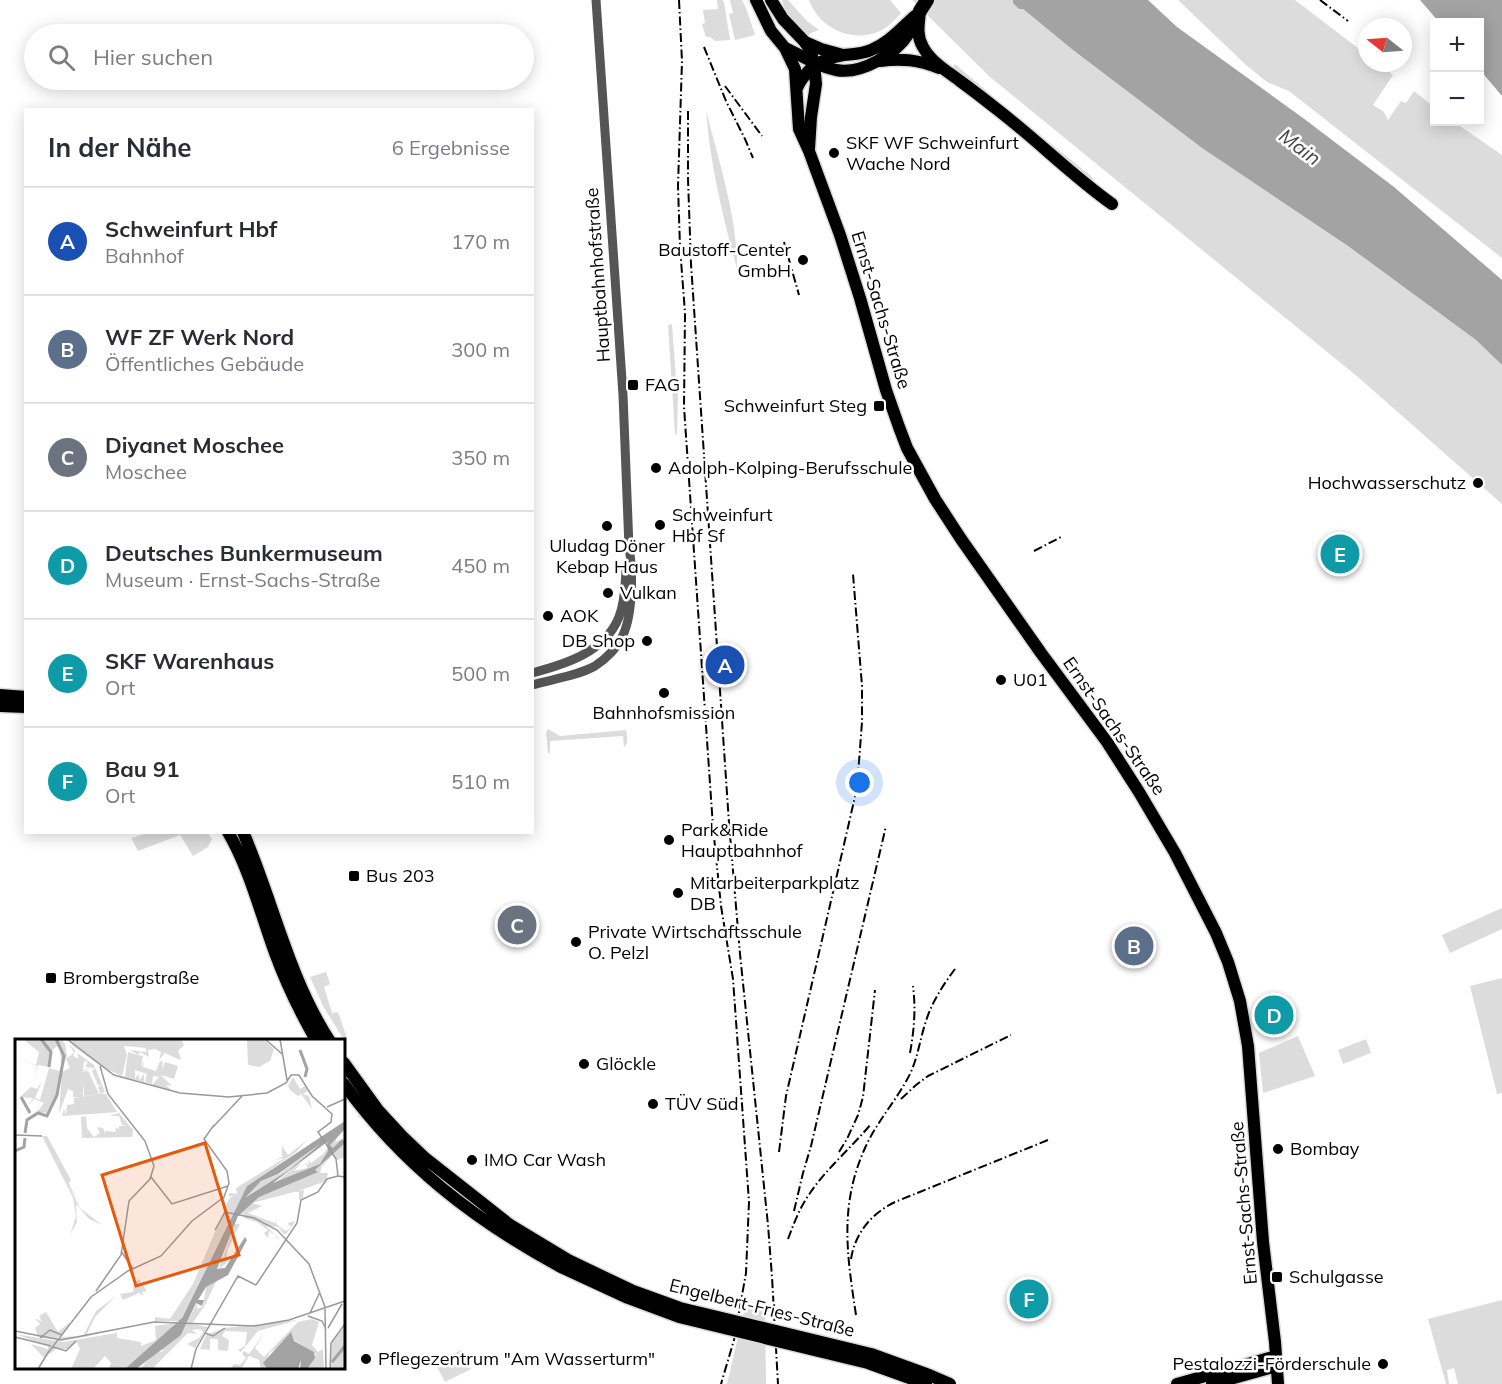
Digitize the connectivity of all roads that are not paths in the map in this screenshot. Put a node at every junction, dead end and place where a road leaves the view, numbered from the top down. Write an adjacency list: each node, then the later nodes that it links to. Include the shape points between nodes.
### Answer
1 (596, 0): 17 (street, Hauptbahnhofstraße, via 623,385)
2 (756, 0): 7 (main road, Ernst-Sachs-Straße)
3 (771, 0): 5 (main road, Ernst-Sachs-Straße)
4 (924, 6): 6 (main road, via 909,35); 12 (main road, via 920,42)
5 (804, 41): 8 (main road); 10 (main road, Ernst-Sachs-Straße)
6 (891, 45): 8 (main road); 9 (main road)
7 (784, 48): 10 (main road); 13 (main road, Ernst-Sachs-Straße, via 795,69)
8 (843, 55): 10 (main road)
9 (876, 62): 11 (main road, via 862,68); 12 (main road, via 902,59)
10 (815, 64): 11 (main road); 13 (main road); 14 (main road, Ernst-Sachs-Straße)
11 (836, 70): 14 (main road)
12 (944, 70): 16 (main road, via 1004,114)
13 (797, 90): 15 (main road, Ernst-Sachs-Straße, via 799,129)
14 (815, 90): 15 (main road, Ernst-Sachs-Straße)
15 (809, 151): 31 (main road, Ernst-Sachs-Straße, via 840,235 892,407 915,462 961,539 1139,792 1228,962 1248,1046)
16 (1112, 204)
17 (629, 548): 18 (street, Hauptbahnhofstraße, via 621,609 608,635 584,655); 19 (street, Hauptbahnhofstraße, via 629,614 619,643 592,667)
18 (534, 672)
19 (534, 684)
20 (0, 695): 21 (main road)
21 (24, 697)
22 (0, 706): 23 (main road)
23 (24, 707)
24 (229, 834): 26 (main road, via 246,869 286,982)
25 (244, 834): 27 (main road, via 285,950)
26 (315, 1039)
27 (328, 1039)
28 (345, 1064): 30 (main road, via 378,1110 425,1158)
29 (345, 1085): 30 (main road, via 393,1143 468,1210 504,1234)
30 (564, 1263): 32 (main road, Engelbert-Fries-Straße, bridge, via 649,1307 868,1363); 33 (main road, Engelbert-Fries-Straße, bridge, via 680,1308 871,1354)
31 (1276, 1361): 34 (main road); 35 (main road); 36 (main road, Ernst-Sachs-Straße)
32 (926, 1384)
33 (950, 1384)
34 (1177, 1384)
35 (1212, 1384)
36 (1278, 1384)

